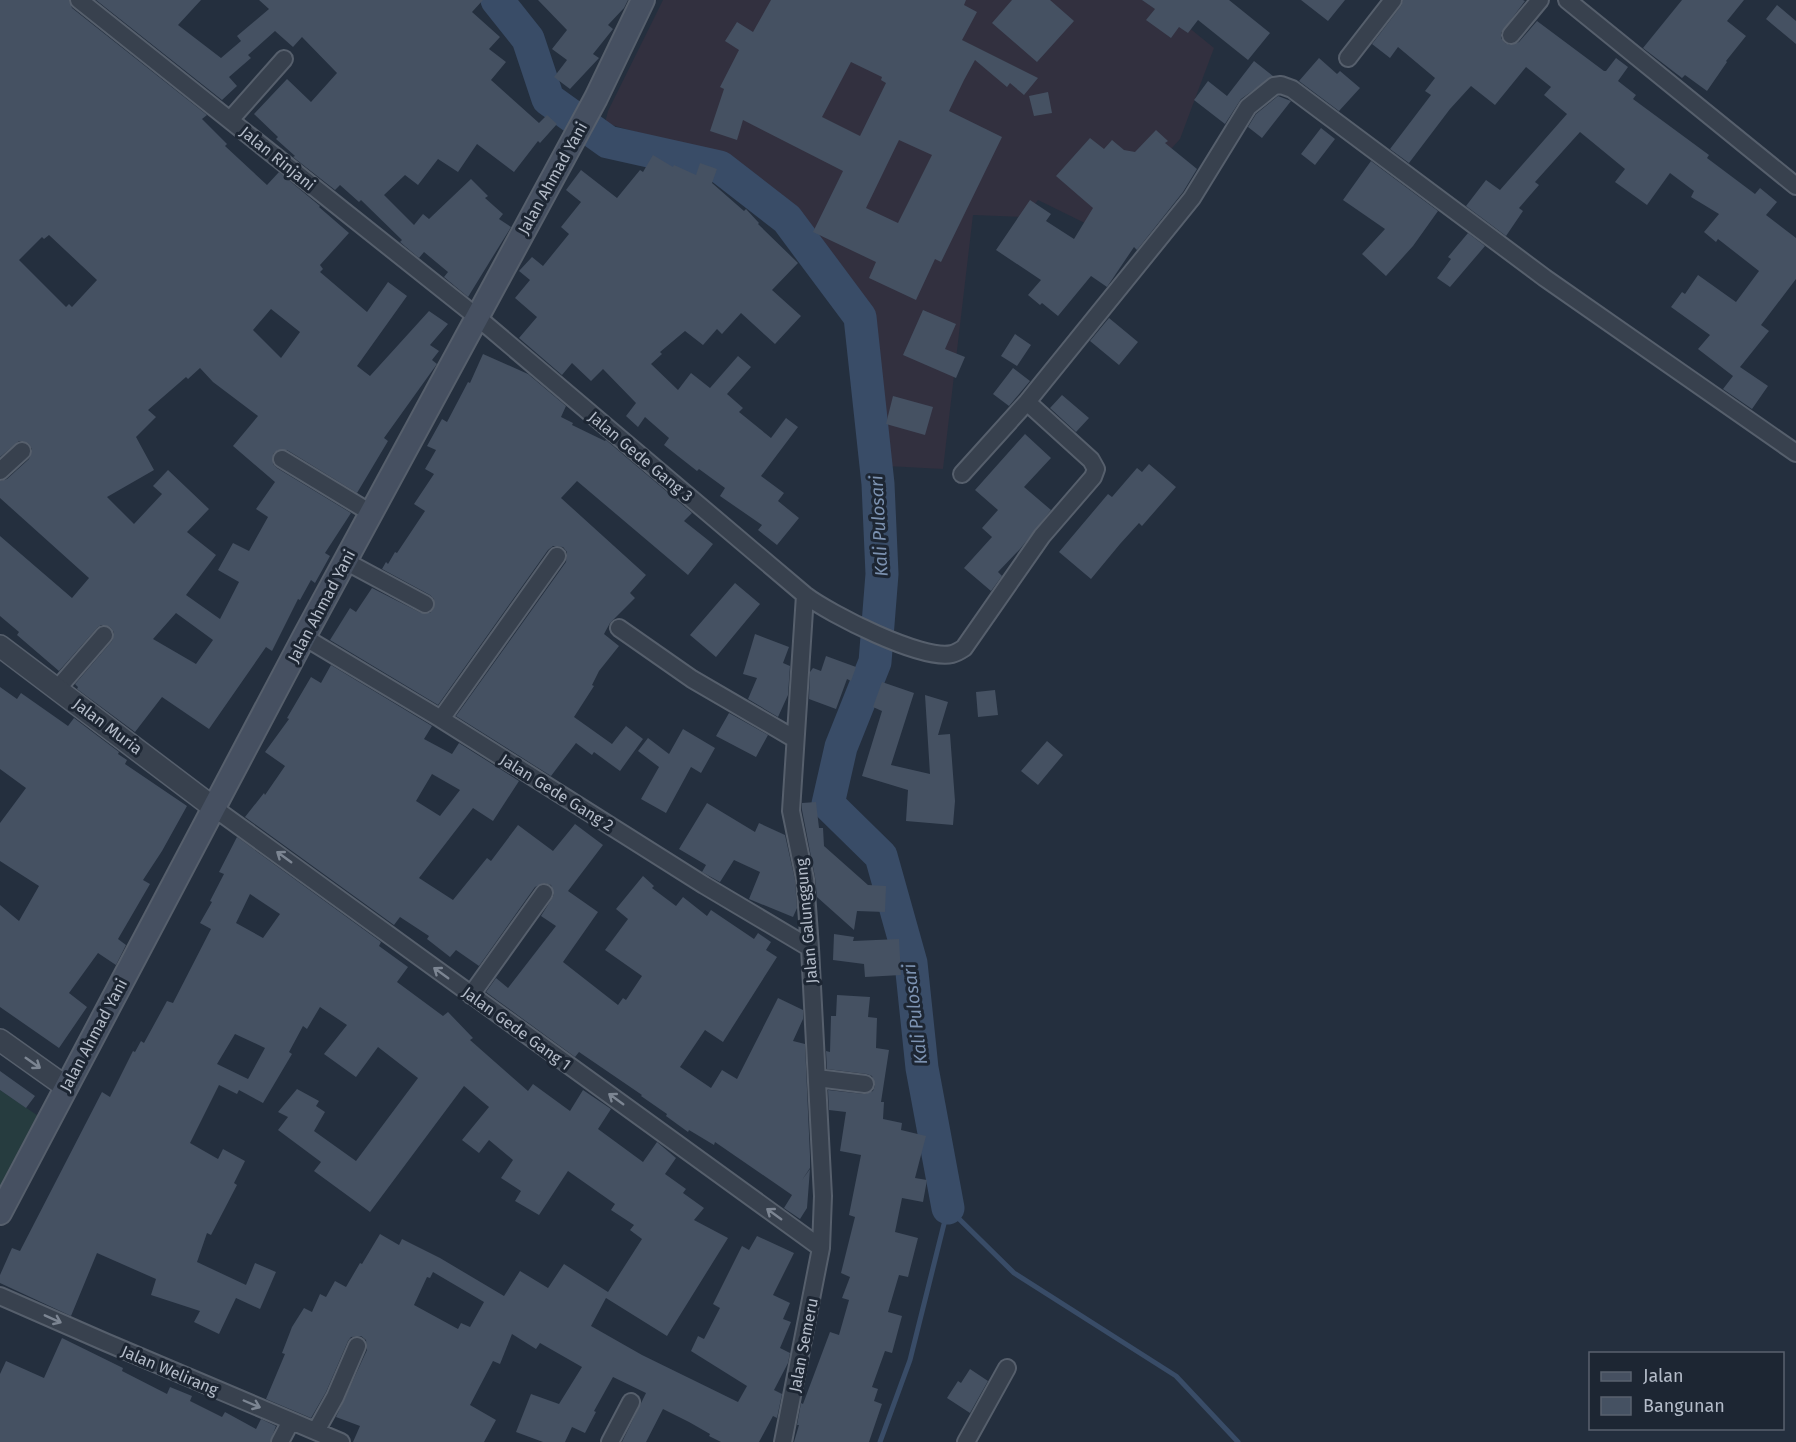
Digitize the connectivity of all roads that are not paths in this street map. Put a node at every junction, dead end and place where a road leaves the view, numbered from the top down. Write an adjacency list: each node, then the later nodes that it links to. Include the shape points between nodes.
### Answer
1 (79, 0): 9 (street, Jalan Rinjani)
2 (643, 0): 11 (main road, Jalan Ahmad Yani, via 596,98)
3 (1394, 0): 7 (street)
4 (1540, 0): 6 (street)
5 (1567, 0): 10 (street)
6 (1511, 35)
7 (1347, 58)
8 (284, 59): 9 (street)
9 (230, 120): 11 (street, Jalan Rinjani)
10 (1796, 186)
11 (477, 317): 18 (main road, Jalan Ahmad Yani); 21 (street, Jalan Gede Gang 3)
12 (1027, 402): 14 (street, via 1192,198 1248,107 1274,86 1281,85 1292,89 1545,278); 17 (street); 21 (street, Jalan Gede Gang 3, via 1096,469 1041,536 964,648 947,655 905,646 823,609)
13 (22, 451): 16 (street)
14 (1796, 453)
15 (282, 459): 18 (street)
16 (0, 471)
17 (962, 474)
18 (370, 513): 20 (main road, Jalan Ahmad Yani)
19 (557, 556): 28 (street)
20 (345, 561): 22 (street); 25 (main road, Jalan Ahmad Yani)
21 (805, 595): 29 (street, Jalan Galunggung)
22 (425, 604)
23 (619, 628): 29 (street, via 692,680)
24 (104, 635): 27 (street)
25 (304, 637): 28 (street, Jalan Gede Gang 2); 30 (main road, Jalan Ahmad Yani)
26 (0, 646): 27 (street, Jalan Muria)
27 (58, 688): 30 (street, Jalan Muria)
28 (441, 719): 32 (street, Jalan Gede Gang 2)
29 (795, 739): 32 (street, Jalan Galunggung, via 791,812 805,879)
30 (214, 808): 33 (street, Jalan Gede Gang 1, one-way to 30); 37 (main road, Jalan Ahmad Yani)
31 (544, 893): 33 (street)
32 (810, 948): 35 (street, Jalan Galunggung)
33 (471, 994): 39 (street, Jalan Gede Gang 1, one-way to 33)
34 (0, 1040): 37 (street, one-way to 37)
35 (817, 1078): 36 (street); 39 (street, Jalan Galunggung, via 823,1196)
36 (865, 1084)
37 (66, 1086): 38 (main road, Jalan Ahmad Yani)
38 (0, 1213)
39 (821, 1248): 49 (street, Jalan Semeru)
40 (0, 1296): 44 (street, Jalan Welirang, one-way to 44)
41 (357, 1346): 45 (street)
42 (1007, 1368): 50 (street)
43 (631, 1402): 48 (street)
44 (291, 1420): 45 (street, Jalan Welirang); 46 (street)
45 (316, 1431): 47 (street, Jalan Welirang)
46 (280, 1442)
47 (341, 1442)
48 (610, 1442)
49 (783, 1442)
50 (966, 1442)

